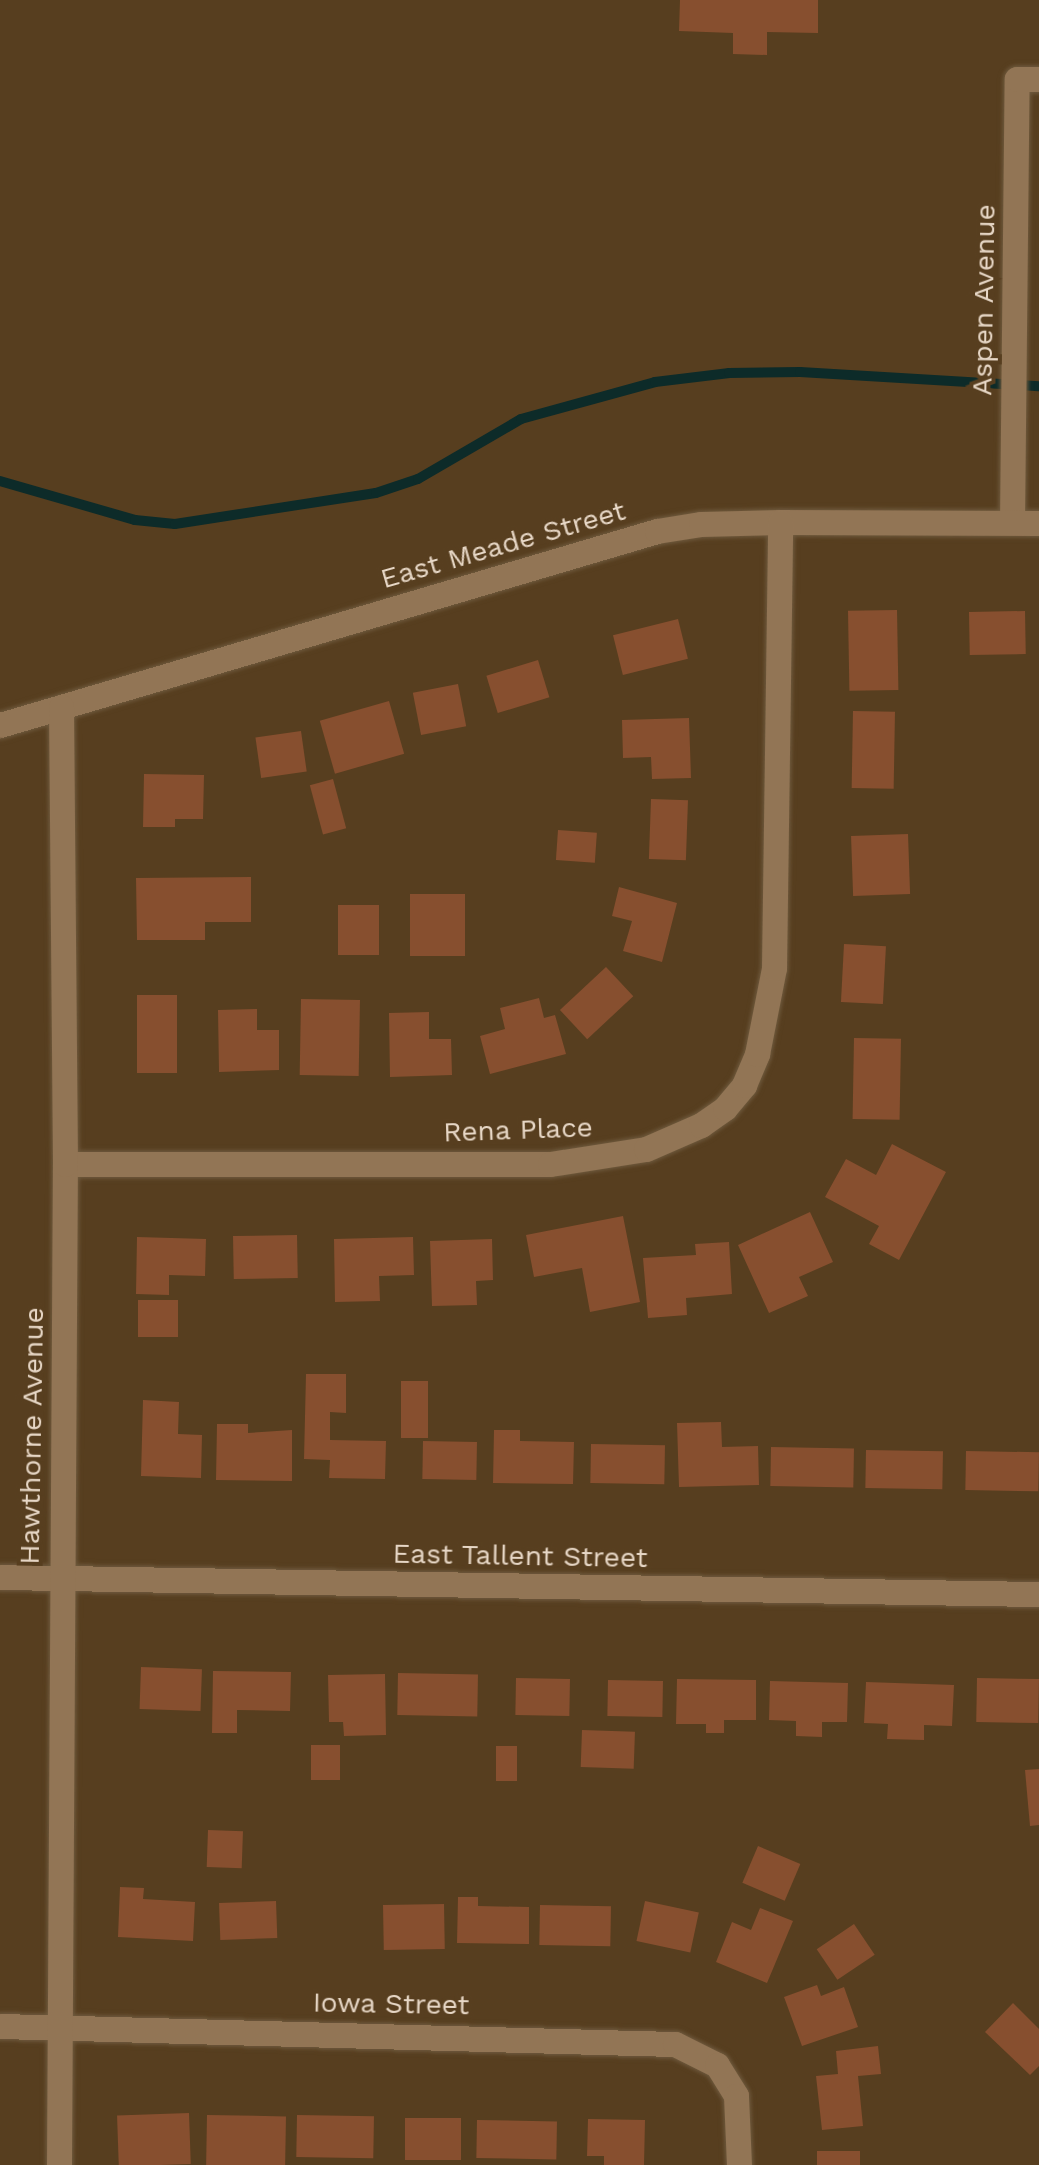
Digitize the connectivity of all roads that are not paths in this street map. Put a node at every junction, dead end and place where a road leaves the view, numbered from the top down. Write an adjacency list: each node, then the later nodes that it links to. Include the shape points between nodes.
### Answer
1 (1028, 79): 3 (street, Aspen Avenue, via 1014,327)
2 (780, 522): 3 (street, East Meade Street); 5 (street, East Meade Street, via 658,531); 7 (street, Rena Place, via 774,968 757,1054 726,1108 646,1149 550,1164)
3 (1012, 522): 4 (street, East Meade Street)
4 (1039, 522)
5 (61, 707): 6 (street, East Meade Street); 7 (street, Hawthorne Avenue)
6 (0, 726)
7 (65, 1164): 9 (street, Hawthorne Avenue)
8 (0, 1577): 9 (street, East Tallent Street)
9 (60, 1578): 10 (street, East Tallent Street); 12 (street, Hawthorne Avenue)
10 (1039, 1594)
11 (0, 2026): 12 (street, Iowa Street)
12 (59, 2027): 13 (street, Hawthorne Avenue); 14 (street, Iowa Street, via 675,2044 717,2065 736,2096)
13 (59, 2165)
14 (738, 2165)

